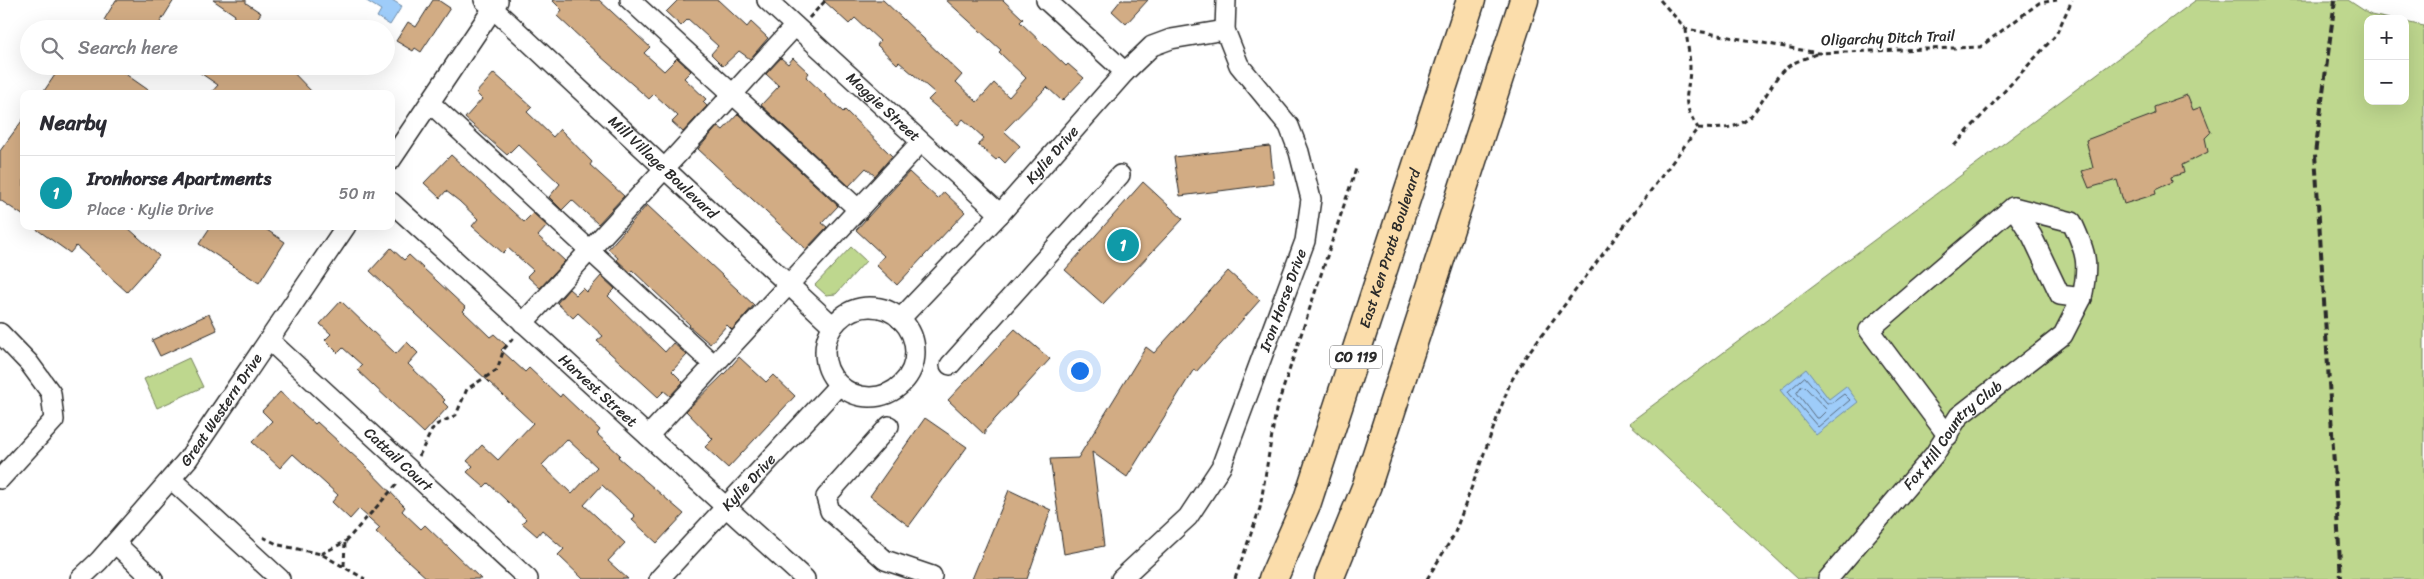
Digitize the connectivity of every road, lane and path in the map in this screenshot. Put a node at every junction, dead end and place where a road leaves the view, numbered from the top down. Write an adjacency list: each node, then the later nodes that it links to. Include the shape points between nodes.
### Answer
1 (472, 0): 11 (street, Mill Village Boulevard)
2 (630, 0): 18 (street)
3 (767, 0): 13 (street, Maggie Street)
4 (826, 0): 13 (path)
5 (1046, 0): 17 (street)
6 (1226, 0): 15 (street, Iron Horse Drive)
7 (1660, 0): 14 (path)
8 (2057, 0): 16 (path, Oligarchy Ditch Trail, via 2039,4 1980,47)
9 (2072, 0): 22 (path, via 2056,35)
10 (1470, 2): 65 (highway, East Ken Pratt Boulevard / CO 119, via 1307,502)
11 (492, 4): 19 (street); 25 (street, Mill Village Boulevard)
12 (1525, 7): 66 (highway, via 1370,476)
13 (797, 28): 18 (street); 21 (street, Maggie Street)
14 (1686, 29): 16 (path, Oligarchy Ditch Trail); 20 (path, via 1690,69 1685,98)
15 (1226, 30): 17 (street, Kylie Drive, via 1171,39 1152,46); 63 (street, Iron Horse Drive, via 1239,65 1289,126 1311,199 1305,241 1221,467 1188,518)
16 (1818, 53): 20 (path, via 1786,68 1755,113 1742,124 1728,130)
17 (1125, 72): 30 (street, Kylie Drive)
18 (733, 94): 25 (street); 29 (street)
19 (430, 103): 23 (street); 32 (street)
20 (1698, 128): 67 (path, via 1522,363 1510,383 1454,535)
21 (921, 142): 29 (street); 30 (street, Maggie Street)
22 (1954, 146)
23 (395, 154)
24 (1358, 166): 64 (path, via 1276,410 1260,508)
25 (664, 170): 32 (street); 33 (street, Mill Village Boulevard)
26 (1120, 175): 41 (street)
27 (395, 206): 36 (street, Harvest Street)
28 (2013, 207): 34 (street, via 2032,236 2060,295); 34 (street, Fox Hill Country Club, via 2072,222 2085,250 2088,272); 45 (street, via 1869,330)
29 (859, 210): 33 (street)
30 (1000, 214): 35 (street, Kylie Drive)
31 (343, 230): 39 (street, Great Western Drive)
32 (589, 250): 36 (street); 40 (street)
33 (789, 286): 37 (street, Mill Village Boulevard); 40 (street)
34 (2082, 298): 45 (street, Fox Hill Country Club, via 2063,335 1959,416)
35 (900, 319): 37 (street, via 878,308 862,308 848,313); 42 (street, via 914,339 915,355 903,383 876,397 860,396)
36 (524, 324): 44 (street, Harvest Street); 46 (path, via 504,349 497,370 467,389 456,415 434,426)
37 (833, 326): 42 (street, via 825,353 828,369)
38 (0, 333): 47 (street, via 29,363 51,393 54,420)
39 (269, 340): 46 (street, Cattail Court); 48 (street, Great Western Drive)
40 (713, 364): 44 (street)
41 (950, 365)
42 (839, 385): 49 (street, Kylie Drive)
43 (889, 426): 55 (street, via 826,497 826,504 885,560)
44 (648, 436): 49 (street, Harvest Street)
45 (1948, 436): 68 (street, Fox Hill Country Club)
46 (410, 470): 51 (path); 60 (street, Cattail Court)
47 (0, 479)
48 (171, 479): 52 (street, Great Western Drive); 58 (street)
49 (726, 506): 61 (street, Kylie Drive); 62 (street, Harvest Street)
50 (262, 537): 53 (path, via 279,546)
51 (346, 542): 53 (path); 54 (path)
52 (115, 543): 56 (street, Great Western Drive); 57 (street)
53 (321, 554): 54 (path)
54 (344, 566): 59 (path)
55 (932, 576)
56 (80, 579)
57 (153, 579)
58 (280, 579)
59 (365, 579)
60 (528, 579)
61 (659, 579)
62 (805, 579)
63 (1121, 579)
64 (1234, 579)
65 (1273, 579)
66 (1329, 579)
67 (1427, 579)
68 (1828, 579)

